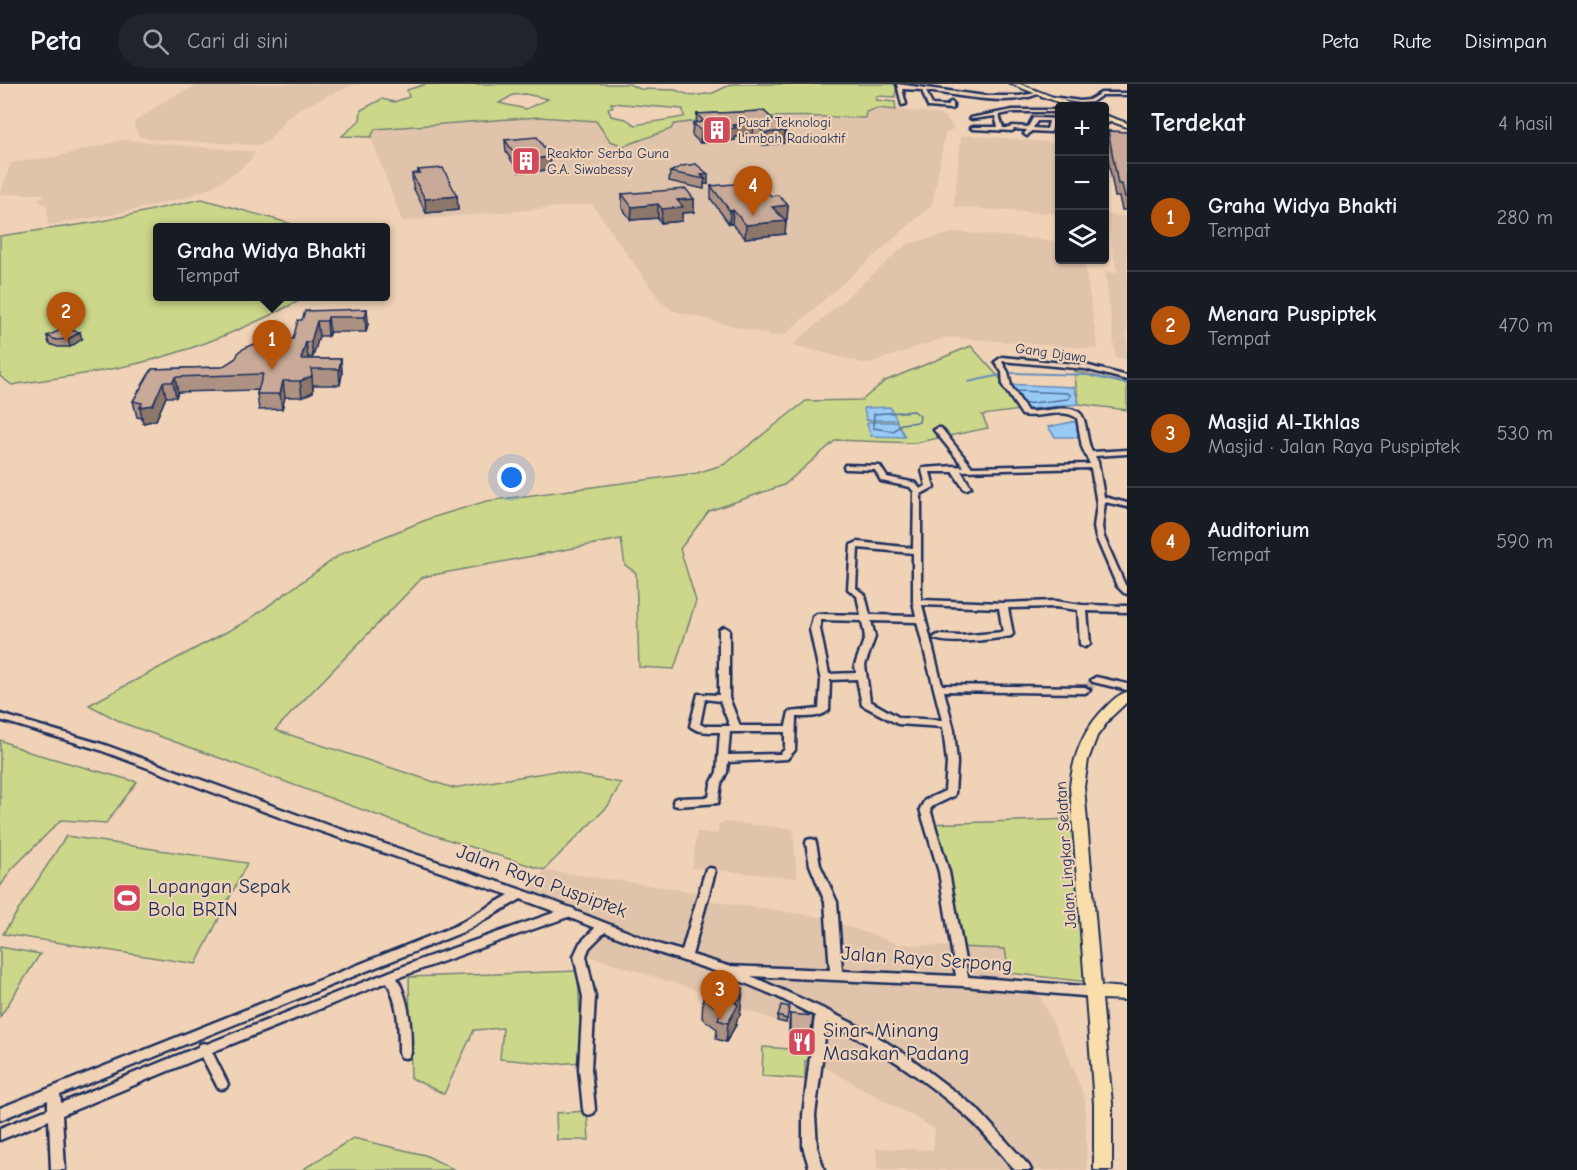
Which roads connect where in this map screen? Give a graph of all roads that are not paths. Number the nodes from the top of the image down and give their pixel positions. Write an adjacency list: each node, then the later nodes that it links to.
1 (945, 84): 6 (street)
2 (1014, 84): 7 (main road)
3 (900, 86): 5 (street); 13 (street)
4 (971, 87): 9 (street)
5 (923, 88): 6 (street); 12 (street)
6 (947, 91): 9 (street)
7 (1036, 94): 9 (street); 10 (main road)
8 (1127, 94): 10 (street)
9 (973, 95)
10 (1044, 97): 11 (main road)
11 (1060, 102)
12 (951, 103)
13 (904, 104)
14 (1055, 111): 15 (street)
15 (997, 115): 16 (street); 21 (street)
16 (972, 118)
17 (1052, 120): 22 (street); 22 (street)
18 (1109, 120): 19 (main road)
19 (1127, 125)
20 (973, 128): 21 (street)
21 (1001, 129): 22 (street)
22 (1028, 130): 23 (street)
23 (1045, 136)
24 (1127, 378): 27 (street, Gang Djawa)
25 (938, 430): 31 (street)
26 (1127, 452): 27 (street)
27 (1092, 454): 28 (street, Gang Djawa)
28 (1093, 466): 31 (street); 34 (street, Gang Djawa)
29 (848, 467): 33 (street)
30 (955, 468): 31 (street); 32 (street); 33 (street)
31 (969, 468)
32 (967, 487)
33 (918, 492): 36 (street)
34 (1100, 499): 35 (street); 37 (street, Gang Djawa)
35 (1127, 505)
36 (918, 551): 38 (street); 42 (street)
37 (1127, 591)
38 (917, 602): 39 (street); 43 (street)
39 (1003, 606): 40 (street); 45 (street)
40 (1082, 608): 41 (street); 46 (street)
41 (1127, 609)
42 (864, 617): 43 (street); 47 (street); 48 (street)
43 (919, 619): 51 (street)
44 (724, 630): 54 (street)
45 (938, 638)
46 (1085, 644)
47 (862, 676): 48 (street); 56 (street)
48 (825, 677): 58 (street)
49 (1096, 680): 50 (street)
50 (1127, 687)
51 (938, 688): 52 (street); 56 (street)
52 (1084, 690)
53 (1127, 696): 73 (main road, Jalan Lingkar Selatan)
54 (724, 698): 57 (street); 57 (street)
55 (0, 717): 63 (street, Jalan Raya Puspiptek)
56 (947, 724): 72 (street)
57 (730, 729): 58 (street); 59 (street)
58 (790, 729): 59 (street)
59 (723, 759): 60 (street)
60 (678, 802)
61 (811, 843): 70 (street)
62 (710, 872): 68 (street)
63 (521, 894): 64 (street, Jalan Raya Puspiptek); 66 (street)
64 (570, 912): 65 (street, Jalan Raya Puspiptek); 67 (street)
65 (604, 927): 68 (street, Jalan Raya Puspiptek); 81 (street)
66 (459, 929): 67 (street); 79 (street)
67 (467, 945): 71 (street)
68 (686, 957): 69 (street, Jalan Raya Puspiptek)
69 (725, 970): 70 (street, Jalan Raya Serpong); 75 (street, Jalan Raya Puspiptek)
70 (836, 974): 72 (street, Jalan Raya Serpong)
71 (390, 977): 76 (street); 77 (street)
72 (963, 981): 73 (street, Jalan Raya Serpong)
73 (1095, 992): 74 (main road, Jalan Raya Serpong); 89 (main road)
74 (1127, 994)
75 (822, 1013): 87 (street); 88 (street, Jalan Raya Puspiptek)
76 (204, 1048): 78 (street); 82 (street)
77 (405, 1053)
78 (222, 1084)
79 (54, 1094): 80 (street); 82 (street)
80 (37, 1101): 83 (street); 84 (street)
81 (589, 1109)
82 (55, 1112): 84 (street); 86 (street)
83 (0, 1114)
84 (39, 1118): 85 (street)
85 (0, 1134)
86 (58, 1170)
87 (817, 1170)
88 (1024, 1170)
89 (1103, 1170)

